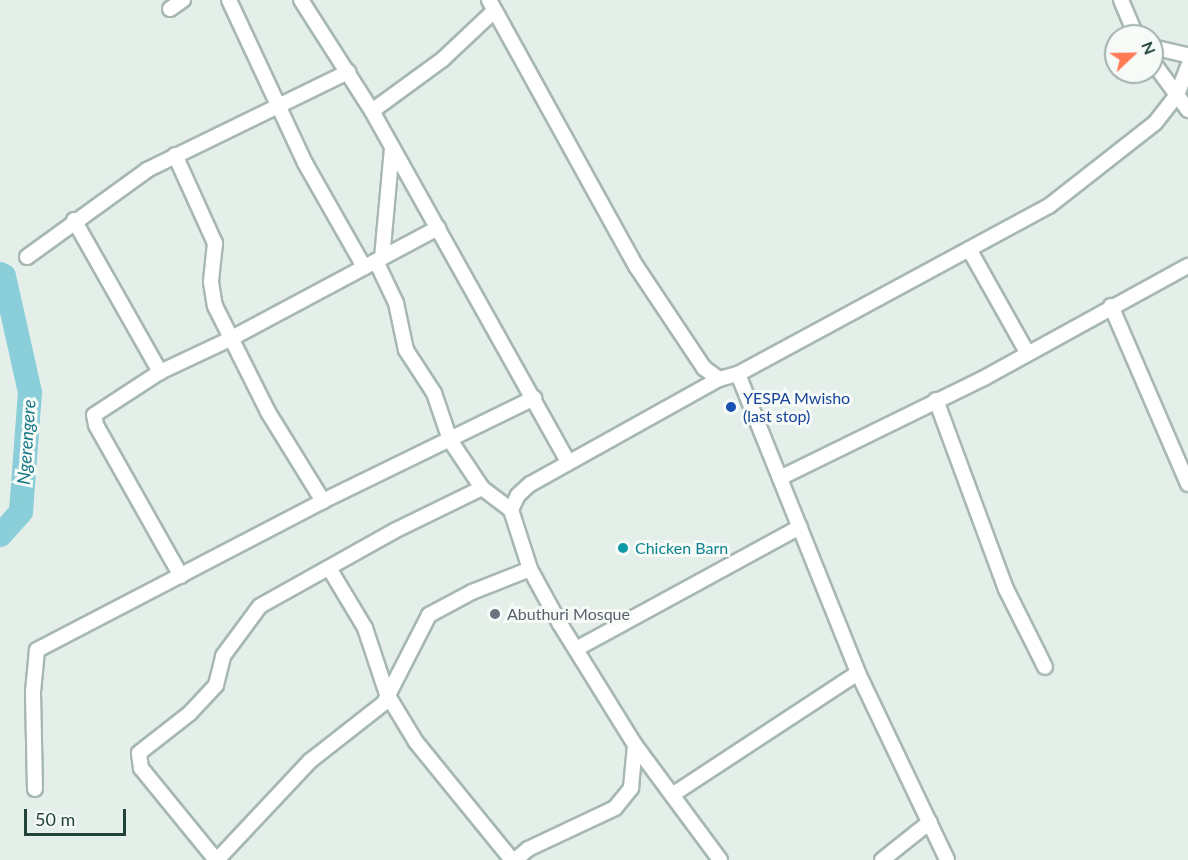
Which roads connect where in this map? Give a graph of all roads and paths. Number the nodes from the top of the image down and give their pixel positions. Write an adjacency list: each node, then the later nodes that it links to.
1 (183, 0): 6 (street)
2 (229, 0): 14 (street)
3 (301, 0): 11 (street)
4 (1121, 0): 7 (street)
5 (492, 5): 16 (street); 30 (street)
6 (170, 9)
7 (1131, 24)
8 (1164, 50): 9 (street)
9 (1188, 55)
10 (1188, 66): 13 (street)
11 (348, 72): 14 (street); 16 (street)
12 (1164, 77): 13 (street)
13 (1177, 94): 15 (street); 21 (street)
14 (278, 108): 18 (street); 23 (street)
15 (1188, 110)
16 (372, 111): 17 (street)
17 (393, 149): 20 (street); 23 (street)
18 (175, 155): 19 (street); 26 (street)
19 (74, 220): 22 (street); 28 (street)
20 (438, 228): 23 (street); 31 (street)
21 (969, 249): 27 (street); 29 (street)
22 (27, 257)
23 (374, 262): 26 (street); 33 (street)
24 (1188, 266): 25 (street)
25 (1111, 306): 27 (street); 36 (street)
26 (230, 339): 28 (street); 38 (street)
27 (1028, 354): 32 (street)
28 (160, 372): 43 (street)
29 (738, 374): 30 (street); 35 (street)
30 (719, 379): 34 (street)
31 (534, 398): 33 (street); 34 (street)
32 (936, 400): 35 (street); 45 (street)
33 (450, 440): 37 (street); 38 (street)
34 (568, 462): 39 (street)
35 (780, 478): 40 (street)
36 (1188, 484)
37 (482, 489): 39 (street); 41 (street)
38 (323, 501): 43 (street)
39 (511, 510): 42 (street)
40 (800, 527): 44 (street); 46 (street)
41 (329, 568): 47 (street); 52 (street)
42 (530, 569): 44 (street); 47 (street)
43 (181, 576): 49 (street)
44 (576, 650): 48 (street)
45 (1045, 667)
46 (858, 673): 50 (street); 51 (street)
47 (387, 694): 52 (street); 53 (street)
48 (635, 745): 50 (street); 53 (street)
49 (35, 789)
50 (672, 795): 54 (street)
51 (930, 822): 55 (street); 56 (street)
52 (216, 860)
53 (513, 860)
54 (720, 860)
55 (882, 860)
56 (946, 860)

